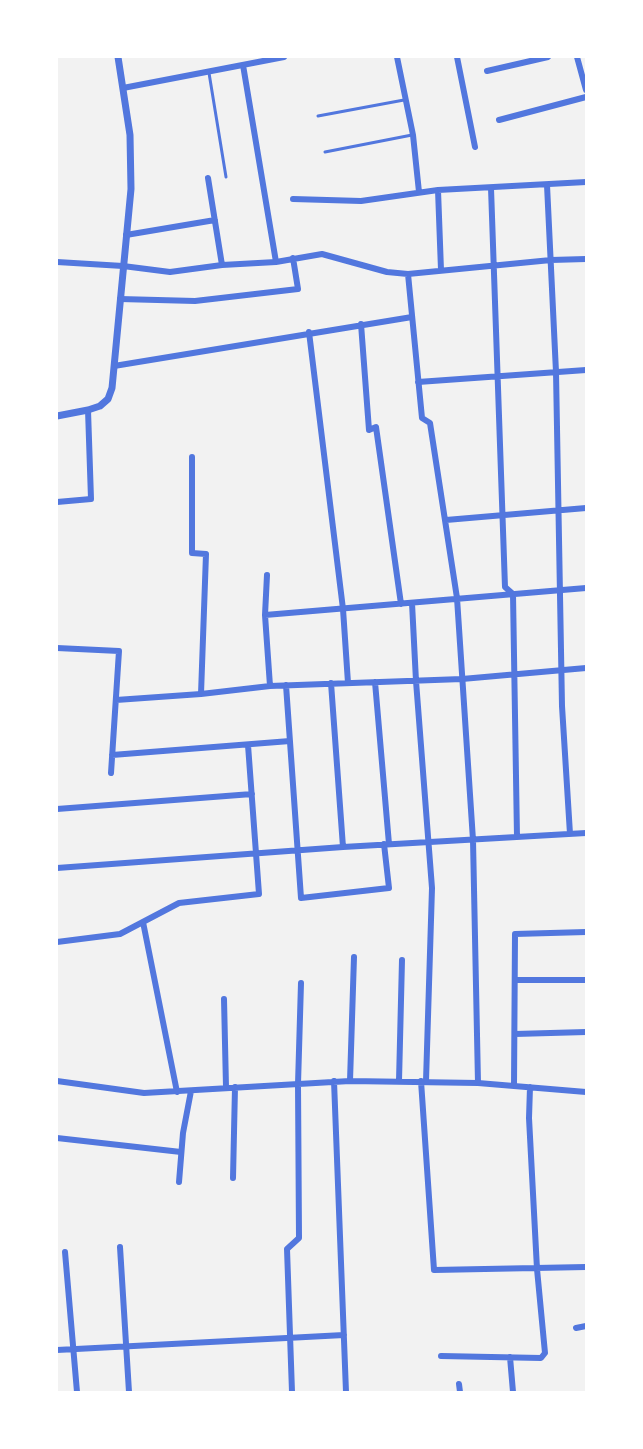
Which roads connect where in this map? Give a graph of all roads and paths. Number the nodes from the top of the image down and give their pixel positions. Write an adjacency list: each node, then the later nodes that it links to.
1 (118, 57): 10 (street)
2 (284, 57): 7 (street)
3 (398, 57): 13 (street)
4 (456, 57): 17 (street)
5 (548, 57): 8 (street)
6 (577, 57): 11 (street)
7 (243, 65): 9 (street); 33 (street)
8 (487, 70)
9 (209, 71): 10 (street); 19 (lane)
10 (123, 88): 28 (street)
11 (586, 90)
12 (586, 97): 15 (street)
13 (406, 99): 14 (lane); 16 (street)
14 (318, 116)
15 (499, 120)
16 (413, 135): 18 (lane); 25 (street)
17 (475, 147)
18 (325, 152)
19 (226, 177)
20 (208, 178): 27 (street)
21 (586, 182): 22 (street)
22 (547, 185): 23 (street); 31 (street)
23 (491, 188): 24 (street); 36 (street)
24 (438, 190): 25 (street); 37 (street)
25 (419, 192): 26 (street)
26 (293, 199)
27 (215, 220): 28 (street); 35 (street)
28 (126, 235): 34 (street)
29 (293, 258): 33 (street); 38 (street); 39 (street)
30 (586, 259): 31 (street)
31 (550, 260): 36 (street); 45 (street)
32 (57, 262): 34 (street)
33 (276, 262): 35 (street)
34 (123, 266): 35 (street); 39 (street)
35 (222, 266)
36 (493, 266): 37 (street); 46 (street)
37 (441, 270): 38 (street)
38 (408, 274): 40 (street)
39 (120, 299): 43 (street)
40 (412, 317): 41 (street); 47 (street)
41 (361, 324): 42 (street); 62 (street)
42 (309, 332): 43 (street); 63 (street)
43 (114, 366): 48 (street)
44 (586, 370): 45 (street)
45 (556, 372): 46 (street); 53 (street)
46 (498, 375): 47 (street); 54 (street)
47 (418, 382): 55 (street)
48 (88, 410): 49 (street); 51 (street)
49 (57, 416)
50 (192, 457): 76 (street)
51 (57, 502)
52 (586, 508): 53 (street)
53 (559, 510): 54 (street); 58 (street)
54 (501, 515): 55 (street); 59 (street)
55 (446, 520): 60 (street)
56 (267, 575): 64 (street)
57 (586, 588): 58 (street)
58 (561, 590): 59 (street); 67 (street)
59 (513, 594): 60 (street); 68 (street)
60 (457, 598): 61 (street); 69 (street)
61 (412, 603): 62 (street); 70 (street)
62 (401, 604): 63 (street)
63 (343, 609): 64 (street); 73 (street)
64 (265, 615): 75 (street)
65 (57, 648): 77 (street)
66 (586, 668): 67 (street)
67 (563, 671): 68 (street); 85 (street)
68 (515, 675): 69 (street); 86 (street)
69 (462, 679): 70 (street); 87 (street)
70 (416, 681): 71 (street); 88 (street)
71 (375, 682): 73 (street); 89 (street)
72 (331, 683): 73 (street); 74 (street); 90 (street)
73 (348, 683)
74 (286, 685): 75 (street); 78 (street)
75 (270, 686): 76 (street)
76 (201, 694): 77 (street)
77 (116, 700): 80 (street)
78 (290, 741): 79 (street); 91 (street)
79 (248, 745): 80 (street); 82 (street)
80 (112, 755): 81 (street)
81 (111, 773)
82 (252, 794): 83 (street); 92 (street)
83 (57, 809)
84 (586, 833): 85 (street)
85 (570, 834): 86 (street)
86 (517, 837): 87 (street)
87 (473, 840): 88 (street); 111 (street)
88 (429, 841): 89 (street); 108 (street)
89 (387, 844): 90 (street); 91 (street)
90 (343, 847): 91 (street)
91 (299, 850): 92 (street)
92 (256, 853): 93 (street); 94 (street)
93 (57, 868)
94 (143, 922): 96 (street); 117 (street)
95 (586, 932): 99 (street)
96 (57, 942)
97 (354, 957): 106 (street)
98 (402, 960): 107 (street)
99 (515, 980): 100 (street); 104 (street)
100 (586, 980)
101 (301, 983): 110 (street)
102 (224, 999): 113 (street)
103 (586, 1032): 104 (street)
104 (514, 1034): 112 (street)
105 (57, 1081): 117 (street)
106 (350, 1081): 107 (street); 109 (street)
107 (399, 1081): 108 (street)
108 (424, 1081): 111 (street); 126 (street)
109 (334, 1082): 110 (street); 129 (street)
110 (298, 1083): 114 (street); 130 (street)
111 (478, 1083): 112 (street)
112 (514, 1086): 115 (street)
113 (226, 1087): 114 (street); 116 (street)
114 (235, 1087): 121 (street)
115 (530, 1087): 118 (street); 126 (street)
116 (191, 1091): 117 (street); 120 (street)
117 (177, 1092)
118 (586, 1092)
119 (57, 1138): 120 (street)
120 (181, 1152): 122 (street)
121 (233, 1178)
122 (179, 1182)
123 (120, 1247): 131 (street)
124 (64, 1252): 132 (street)
125 (586, 1267): 126 (street)
126 (537, 1269): 135 (street)
127 (586, 1326): 128 (street)
128 (576, 1328)
129 (344, 1335): 130 (street); 140 (street)
130 (290, 1336): 131 (street); 139 (street)
131 (126, 1346): 132 (street); 138 (street)
132 (73, 1349): 133 (street); 137 (street)
133 (57, 1350)
134 (441, 1356): 135 (street)
135 (510, 1357): 142 (street)
136 (459, 1384): 141 (street)
137 (77, 1392)
138 (129, 1392)
139 (292, 1392)
140 (346, 1392)
141 (460, 1392)
142 (513, 1392)

